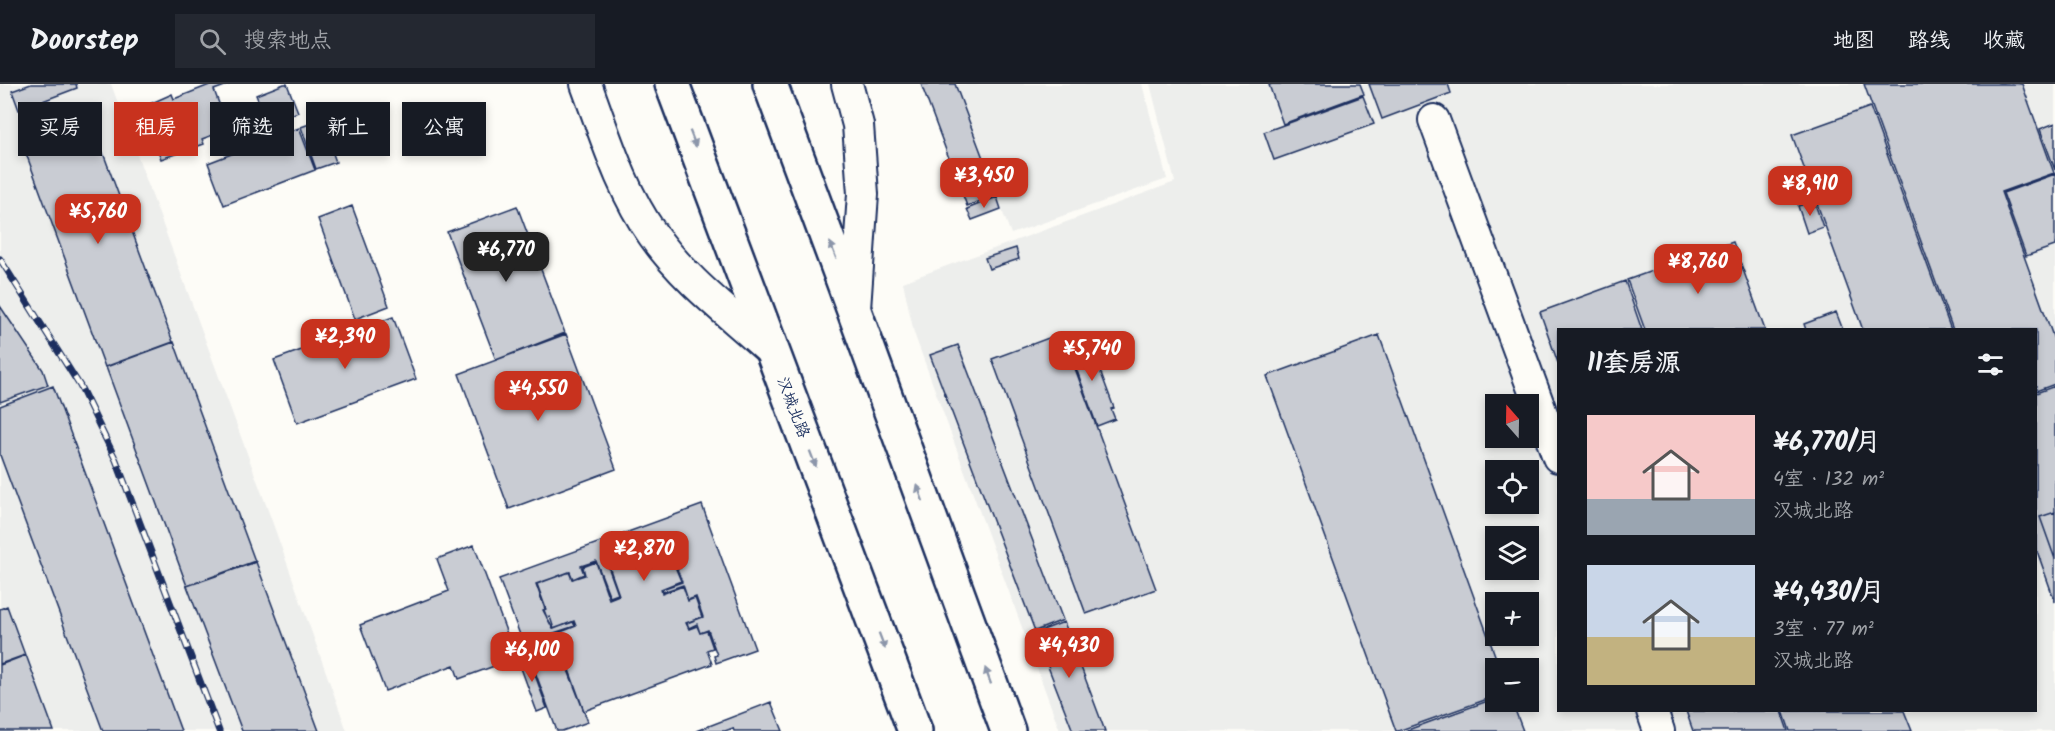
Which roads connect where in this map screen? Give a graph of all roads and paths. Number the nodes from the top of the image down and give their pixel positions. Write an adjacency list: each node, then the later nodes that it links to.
1 (586, 84): 7 (street)
2 (672, 84): 7 (main road, 汉城北路, one-way to 7)
3 (770, 84): 6 (main road, one-way to 3)
4 (847, 84): 6 (street)
5 (1434, 120): 8 (street)
6 (855, 309): 11 (main road, one-way to 6)
7 (774, 354): 10 (main road, 汉城北路, one-way to 10)
8 (1557, 454)
9 (1652, 712): 12 (street)
10 (915, 731)
11 (1008, 731)
12 (1659, 731)

